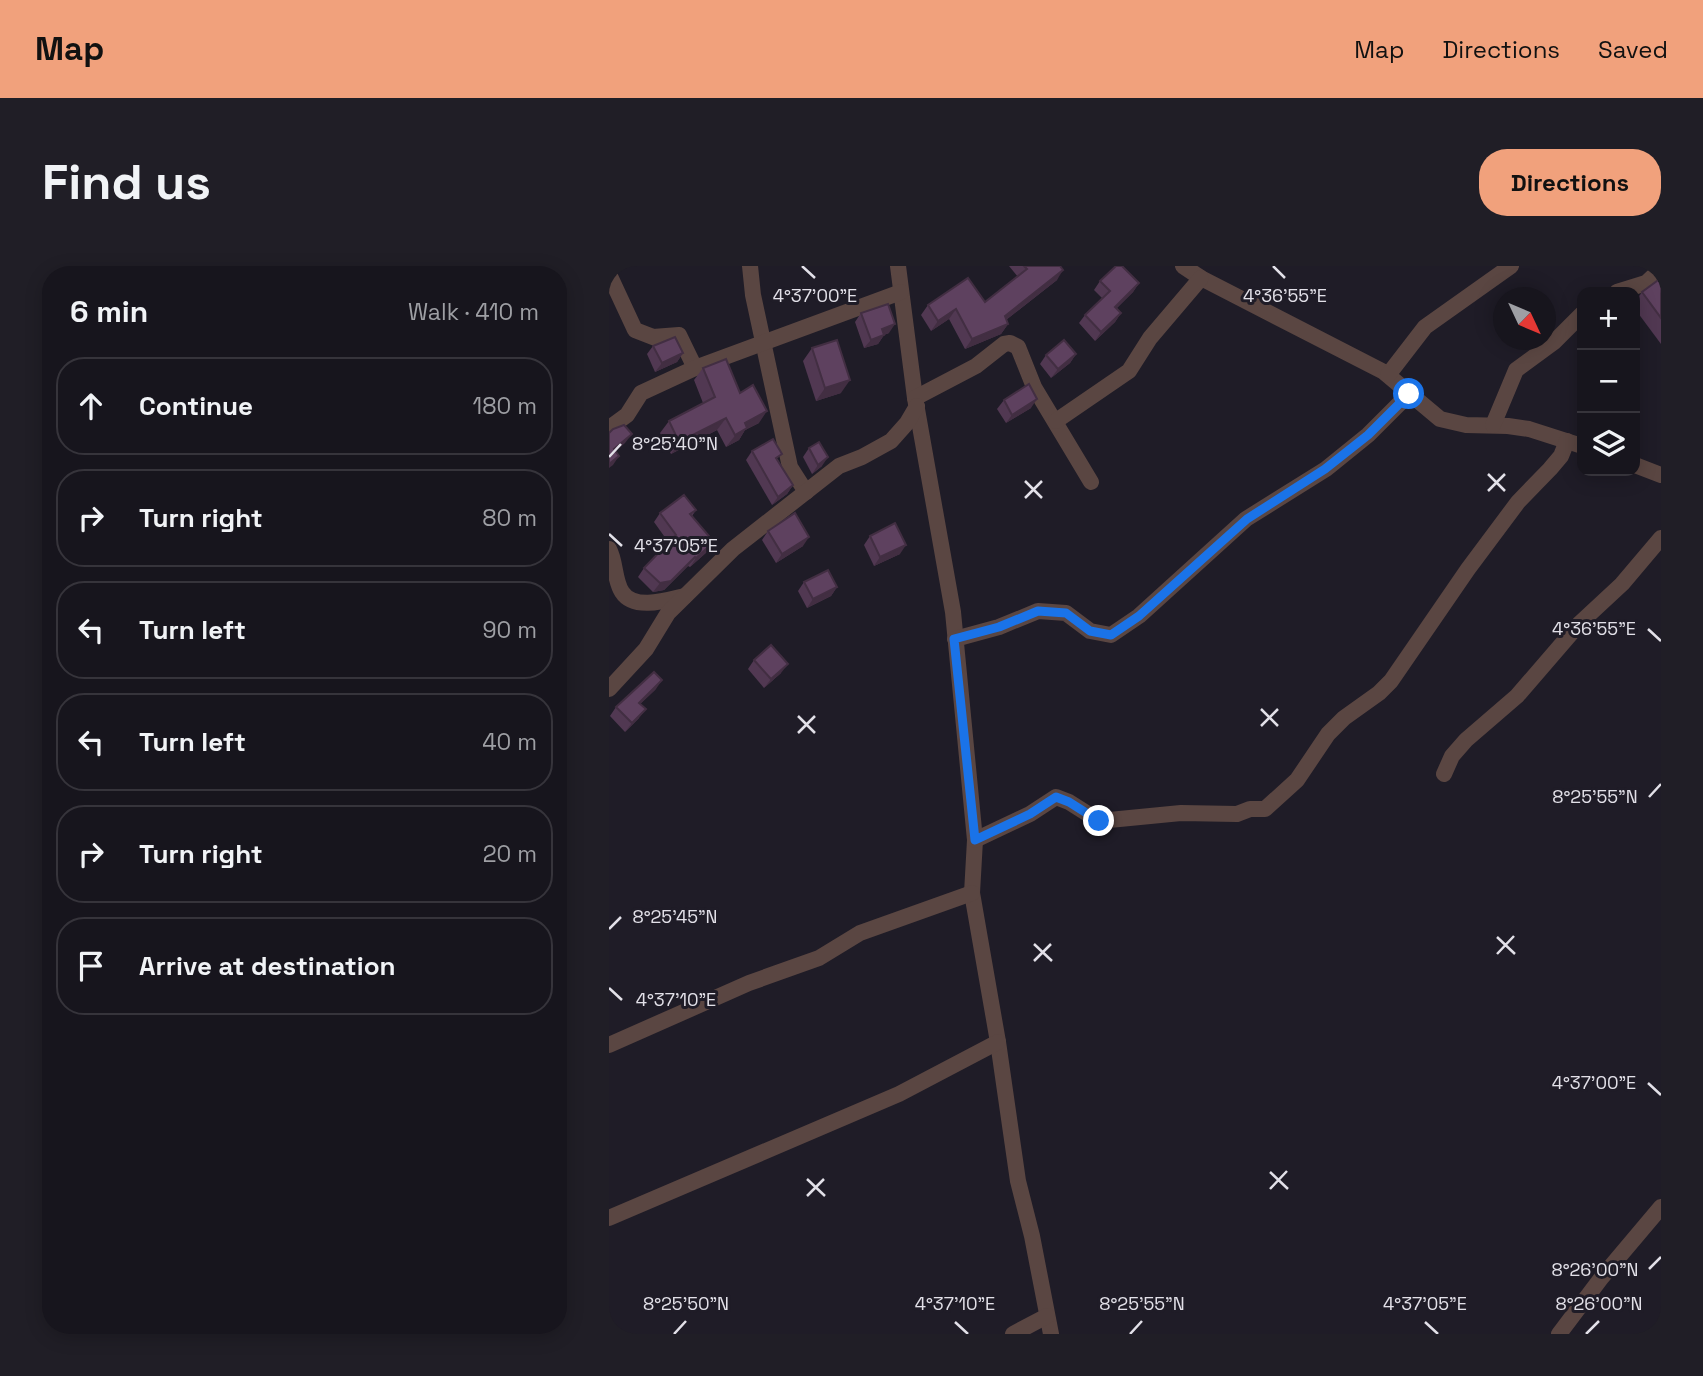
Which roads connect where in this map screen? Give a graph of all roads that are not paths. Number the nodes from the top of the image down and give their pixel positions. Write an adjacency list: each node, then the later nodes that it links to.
1 (750, 266): 11 (street)
2 (898, 266): 9 (street)
3 (1183, 266): 7 (street)
4 (1511, 266): 13 (street)
5 (1661, 270): 8 (street)
6 (609, 274): 12 (street)
7 (1201, 278): 13 (street); 16 (street)
8 (1633, 287)
9 (901, 292): 11 (street); 15 (street)
10 (1577, 319): 17 (street)
11 (763, 344): 12 (street); 23 (street)
12 (695, 368): 18 (street)
13 (1388, 375): 14 (street)
14 (1409, 394): 17 (street); 29 (street)
15 (916, 402): 16 (street); 23 (street); 29 (street)
16 (1056, 421): 22 (street)
17 (1493, 425): 19 (street)
18 (609, 428)
19 (1574, 444): 32 (street)
20 (1640, 467): 21 (street)
21 (1661, 475)
22 (1091, 482)
23 (806, 492): 26 (street)
24 (1661, 538): 31 (street)
25 (609, 549): 27 (street)
26 (685, 596): 27 (street); 28 (street)
27 (643, 602): 28 (street)
28 (657, 631): 30 (street)
29 (954, 639): 32 (street)
30 (609, 689)
31 (1444, 775)
32 (975, 840): 33 (street)
33 (972, 893): 34 (street); 35 (street)
34 (998, 1042): 37 (street); 38 (street)
35 (609, 1045)
36 (1661, 1207): 39 (street)
37 (609, 1218)
38 (1047, 1316): 40 (street); 41 (street)
39 (1561, 1333)
40 (1013, 1334)
41 (1051, 1334)

